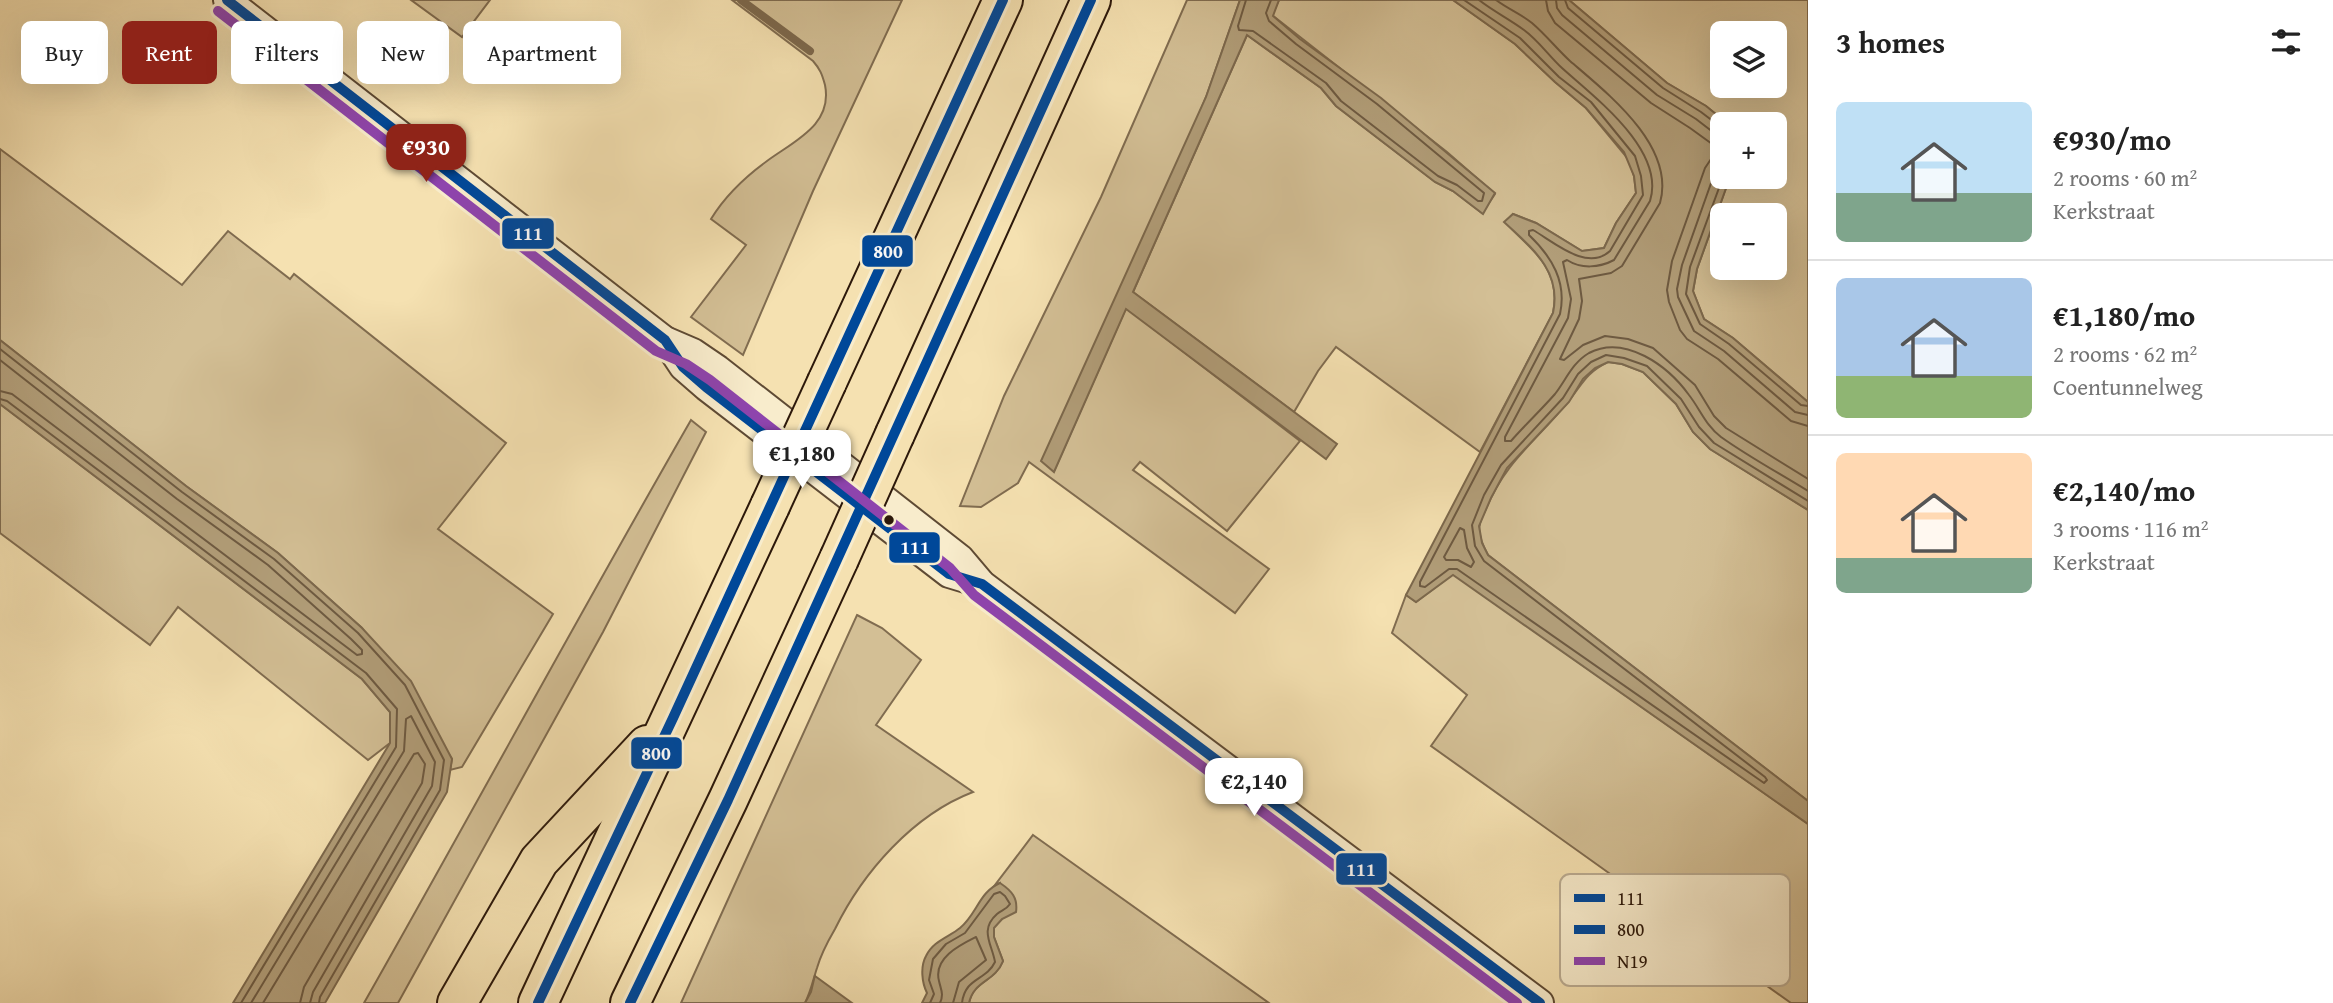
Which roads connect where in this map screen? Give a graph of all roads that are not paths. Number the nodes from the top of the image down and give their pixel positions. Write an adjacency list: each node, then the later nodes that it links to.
1 (226, 0): 10 (street)
2 (1003, 0): 4 (highway, bridge)
3 (1091, 0): 5 (highway, bridge)
4 (673, 718): 6 (highway); 7 (highway)
5 (728, 800): 8 (highway); 9 (highway)
6 (457, 1003)
7 (538, 1003)
8 (630, 1003)
9 (657, 1003)
10 (1540, 1003)

